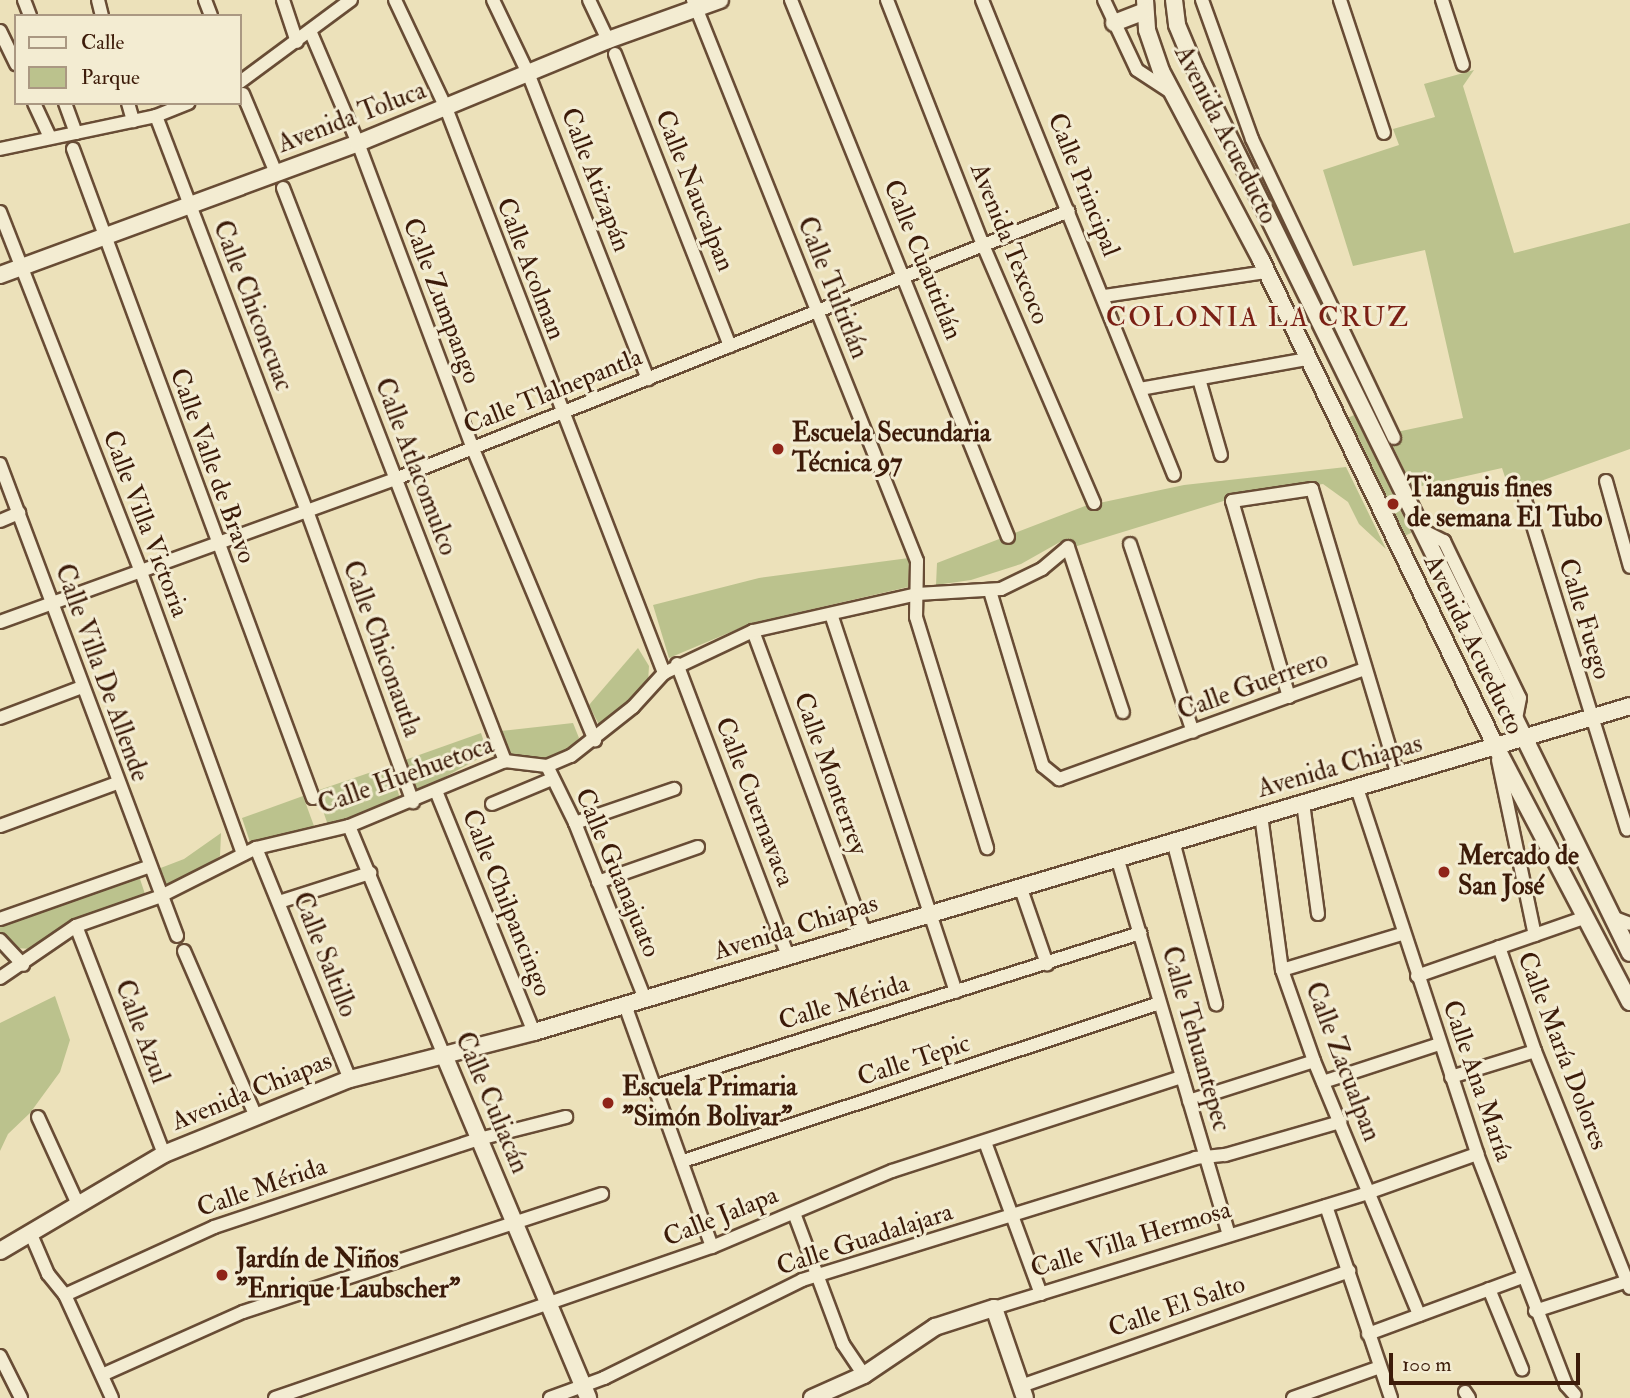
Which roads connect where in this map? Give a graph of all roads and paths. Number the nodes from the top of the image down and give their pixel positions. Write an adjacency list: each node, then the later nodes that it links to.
1 (283, 0): 20 (street)
2 (351, 0): 19 (street)
3 (395, 0): 32 (street, Calle Acolman)
4 (493, 0): 24 (street, Calle Atizapán)
5 (589, 0): 21 (street, Calle Naucalpan)
6 (720, 0): 15 (street, Avenida Toluca)
7 (791, 0): 50 (street, Calle Cuautitlán)
8 (887, 0): 46 (street, Avenida Texcoco)
9 (982, 0): 43 (street, Calle Principal)
10 (1104, 0): 17 (street)
11 (1174, 0): 92 (street, Avenida Acueducto)
12 (1202, 0): 59 (street, Avenida Acueducto)
13 (1340, 0): 36 (street)
14 (1442, 0): 23 (street)
15 (695, 4): 21 (street, Avenida Toluca); 52 (street, Calle Tultitlán)
16 (1145, 5): 17 (street); 27 (street, Avenida Acueducto)
17 (1114, 23): 27 (street)
18 (0, 31): 22 (street)
19 (310, 33): 20 (street); 38 (street, Calle Zumpango)
20 (297, 42): 25 (street)
21 (612, 47): 24 (street, Avenida Toluca); 53 (street, Calle Naucalpan)
22 (14, 60)
23 (1463, 65)
24 (528, 73): 32 (street, Avenida Toluca); 55 (street, Calle Atizapán)
25 (242, 87)
26 (242, 90): 41 (street, Calle Atlacomulco)
27 (1172, 93): 48 (street, Avenida Acueducto)
28 (35, 105): 37 (street)
29 (66, 105): 35 (street)
30 (129, 105): 34 (street)
31 (184, 105): 33 (street)
32 (446, 108): 38 (street, Avenida Toluca); 58 (street, Calle Acolman)
33 (156, 116): 34 (street); 42 (street, Calle Chiconcuac)
34 (133, 121): 35 (street)
35 (76, 133): 37 (street)
36 (1384, 134)
37 (50, 138): 39 (street)
38 (358, 143): 41 (street, Avenida Toluca); 60 (street, Calle Zumpango)
39 (0, 149)
40 (73, 149): 45 (street, Calle Valle de Bravo)
41 (280, 181): 42 (street, Avenida Toluca); 64 (street, Calle Atlacomulco)
42 (188, 206): 45 (street, Avenida Toluca); 68 (street, Calle Chiconcuac)
43 (1069, 211): 46 (street, Calle Tlalnepantla); 51 (street, Calle Principal)
44 (0, 212): 47 (street, Calle Villa Victoria)
45 (104, 237): 47 (street, Avenida Toluca); 72 (street, Calle Valle de Bravo)
46 (984, 245): 50 (street, Calle Tlalnepantla); 67 (street, Avenida Texcoco)
47 (19, 268): 49 (street, Avenida Toluca); 75 (street, Calle Villa Victoria)
48 (1266, 272): 51 (street); 54 (street, Avenida Acueducto)
49 (0, 275)
50 (905, 277): 52 (street, Calle Tlalnepantla); 71 (street, Calle Cuautitlán)
51 (1104, 296): 57 (street, Calle Principal)
52 (816, 312): 53 (street, Calle Tlalnepantla); 77 (street, Calle Tultitlán)
53 (730, 346): 55 (street, Calle Tlalnepantla)
54 (1306, 359): 56 (street); 94 (street, Avenida Acueducto)
55 (648, 379): 58 (street, Calle Tlalnepantla)
56 (1199, 379): 57 (street); 61 (street)
57 (1140, 389): 63 (street, Calle Principal)
58 (561, 414): 60 (street, Calle Tlalnepantla); 84 (street, Calle Acolman)
59 (1394, 438)
60 (473, 449): 64 (street, Calle Tlalnepantla); 93 (street, Calle Zumpango)
61 (1222, 455)
62 (0, 464): 69 (street, Calle Villa De Allende)
63 (1174, 475)
64 (395, 479): 68 (street, Calle Tlalnepantla); 95 (street, Calle Atlacomulco)
65 (1606, 481): 74 (street)
66 (1525, 500): 89 (street, Calle Fuego)
67 (1094, 503)
68 (307, 511): 72 (street, Calle Tlalnepantla); 103 (street, Calle Chiconautla)
69 (19, 513): 70 (street); 78 (street, Calle Villa De Allende)
70 (0, 521)
71 (1008, 537)
72 (216, 544): 75 (street, Calle Tlalnepantla); 102 (street, Calle Valle de Bravo)
73 (1129, 544): 91 (street)
74 (1630, 567)
75 (141, 572): 78 (street, Calle Tlalnepantla); 115 (street, Calle Villa Victoria)
76 (990, 591): 77 (street); 88 (street); 91 (street, Calle Guerrero)
77 (917, 594): 79 (street); 114 (street, Calle Tultitlán)
78 (50, 604): 80 (street, Calle Tlalnepantla); 85 (street, Calle Villa De Allende)
79 (831, 614): 81 (street); 123 (street)
80 (0, 622)
81 (752, 631): 82 (street); 130 (street, Calle Monterrey)
82 (677, 664): 84 (street); 139 (street, Calle Cuernavaca)
83 (1364, 669): 86 (street, Calle Guerrero); 86 (street); 97 (street, Calle Guerrero)
84 (664, 673): 93 (street)
85 (82, 687): 90 (street); 98 (street, Calle Villa De Allende)
86 (1289, 697): 91 (street, Calle Guerrero)
87 (1630, 706): 89 (street, Avenida Chiapas)
88 (1123, 712)
89 (1590, 717): 92 (street, Avenida Chiapas); 110 (street, Calle Fuego)
90 (0, 718)
91 (1193, 732)
92 (1523, 738): 94 (street, Avenida Chiapas); 125 (street, Avenida Acueducto)
93 (595, 740): 96 (street)
94 (1496, 747): 97 (street, Avenida Chiapas); 126 (street, Avenida Acueducto); 133 (street)
95 (505, 761): 96 (street, Calle Huehuetoca); 101 (street, Calle Huehuetoca)
96 (549, 773): 105 (street); 107 (street, Calle Guanajuato)
97 (1398, 775): 99 (street, Avenida Chiapas)
98 (117, 783): 108 (street); 117 (street, Calle Villa De Allende)
99 (1357, 788): 104 (street, Avenida Chiapas); 132 (street, Calle Ana María)
100 (674, 789): 107 (street)
101 (436, 791): 103 (street, Calle Huehuetoca); 151 (street, Calle Chilpancingo)
102 (313, 798)
103 (413, 802): 109 (street, Calle Huehuetoca)
104 (1303, 803): 106 (street, Avenida Chiapas); 124 (street)
105 (492, 804)
106 (1261, 815): 111 (street, Avenida Chiapas); 142 (street, Calle Zacualpan)
107 (575, 823): 119 (street, Calle Guanajuato)
108 (0, 826)
109 (349, 826): 113 (street, Calle Huehuetoca); 118 (street, Calle Culiacán)
110 (1627, 830)
111 (1173, 841): 116 (street, Avenida Chiapas); 149 (street)
112 (698, 847): 119 (street)
113 (256, 848): 115 (street, Calle Huehuetoca); 122 (street, Calle Saltillo)
114 (987, 848)
115 (243, 854): 121 (street, Calle Huehuetoca)
116 (1117, 857): 120 (street, Avenida Chiapas); 131 (street, Calle Tehuantepec)
117 (148, 867): 121 (street, Calle Villa De Allende); 127 (street)
118 (370, 873): 122 (street); 154 (street, Calle Culiacán)
119 (598, 882): 146 (street, Calle Guanajuato)
120 (1020, 886): 123 (street, Avenida Chiapas); 140 (street)
121 (159, 897): 129 (street, Calle Huehuetoca); 134 (street, Calle Villa De Allende)
122 (279, 902): 158 (street, Calle Saltillo)
123 (931, 913): 130 (street, Avenida Chiapas); 145 (street)
124 (1318, 914)
125 (1612, 916): 128 (street); 138 (street, Avenida Acueducto)
126 (1584, 918): 133 (street); 147 (street, Avenida Acueducto)
127 (0, 919)
128 (1630, 924)
129 (76, 926): 141 (street, Calle Huehuetoca); 168 (street, Calle Azul)
130 (865, 933): 139 (street, Avenida Chiapas)
131 (1140, 933): 140 (street, Calle Mérida); 148 (street, Calle Tehuantepec)
132 (1402, 934): 142 (street); 143 (street, Calle Ana María)
133 (1535, 935): 136 (street)
134 (177, 936)
135 (0, 940): 141 (street)
136 (1499, 947): 143 (street); 153 (street, Calle María Dolores)
137 (184, 951): 162 (street)
138 (1630, 954)
139 (788, 956): 146 (street, Avenida Chiapas)
140 (1047, 964): 145 (street, Calle Mérida)
141 (23, 965): 144 (street, Calle Huehuetoca)
142 (1282, 970): 155 (street, Calle Zacualpan)
143 (1417, 976): 152 (street, Calle Ana María)
144 (0, 978)
145 (956, 992): 160 (street, Calle Mérida)
146 (645, 999): 150 (street, Avenida Chiapas)
147 (1630, 1002)
148 (1160, 1003): 156 (street, Calle Tehuantepec); 171 (street, Calle Tepic)
149 (1216, 1004)
150 (625, 1005): 151 (street, Avenida Chiapas); 160 (street)
151 (534, 1032): 154 (street, Avenida Chiapas)
152 (1439, 1044): 157 (street, Calle Ana María); 159 (street)
153 (1535, 1051): 157 (street); 186 (street, Calle María Dolores)
154 (444, 1055): 158 (street, Avenida Chiapas); 166 (street, Calle Culiacán)
155 (1314, 1061): 159 (street, Calle Zacualpan); 161 (street)
156 (1182, 1077): 161 (street, Calle Tehuantepec); 167 (street, Calle Jalapa)
157 (1451, 1077): 169 (street, Calle Ana María)
158 (350, 1079): 162 (street, Avenida Chiapas)
159 (1323, 1082): 165 (street, Calle Zacualpan)
160 (656, 1086): 171 (street)
161 (1189, 1101): 170 (street, Calle Tehuantepec)
162 (255, 1114): 168 (street, Avenida Chiapas)
163 (566, 1116): 166 (street, Calle Mérida)
164 (38, 1117): 174 (street)
165 (1340, 1122): 170 (street, Calle Guadalajara); 172 (street, Calle Zacualpan)
166 (480, 1139): 178 (street, Calle Culiacán); 189 (street, Calle Mérida)
167 (985, 1142): 176 (street, Calle Jalapa); 177 (street)
168 (164, 1154): 174 (street, Avenida Chiapas)
169 (1478, 1154): 172 (street, Calle Villa Hermosa); 185 (street, Calle Ana María)
170 (1206, 1157): 177 (street, Calle Guadalajara); 180 (street, Calle Tehuantepec)
171 (682, 1161): 181 (street)
172 (1370, 1192): 175 (street, Calle Villa Hermosa); 193 (street, Calle Zacualpan)
173 (602, 1195): 178 (street)
174 (77, 1202): 179 (street, Avenida Chiapas)
175 (1326, 1206): 180 (street, Calle Villa Hermosa); 183 (street)
176 (794, 1213): 181 (street, Calle Jalapa); 184 (street)
177 (1010, 1216): 184 (street, Calle Guadalajara); 188 (street)
178 (513, 1221): 190 (street, Calle Culiacán); 198 (street)
179 (30, 1232): 182 (street, Avenida Chiapas); 189 (street)
180 (1229, 1235): 188 (street, Calle Villa Hermosa)
181 (712, 1247): 190 (street, Calle Jalapa)
182 (0, 1251)
183 (1349, 1271): 194 (street); 201 (street, Calle El Salto)
184 (818, 1275): 199 (street); 200 (street, Calle Guadalajara)
185 (1522, 1277): 187 (street); 192 (street, Calle Ana María)
186 (1629, 1284): 192 (street)
187 (1489, 1289): 193 (street); 197 (street)
188 (1041, 1294): 191 (street, Calle Villa Hermosa)
189 (65, 1295): 198 (street)
190 (549, 1304): 200 (street, Calle Culiacán); 205 (street, Calle Jalapa)
191 (994, 1308): 199 (street, Calle Villa Hermosa); 201 (street)
192 (1535, 1311): 202 (street, Calle Ana María)
193 (1419, 1315): 194 (street)
194 (1368, 1334): 196 (street)
195 (0, 1356): 203 (street)
196 (1380, 1367): 208 (street); 209 (street)
197 (1522, 1368)
198 (102, 1375): 204 (street)
199 (864, 1375): 207 (street, Calle Villa Hermosa)
200 (586, 1392): 206 (street, Calle Guadalajara)
201 (1023, 1392)
202 (1575, 1395)
203 (20, 1398)
204 (112, 1398)
205 (275, 1398)
206 (551, 1398)
207 (812, 1398)
208 (1293, 1398)
209 (1391, 1398)

